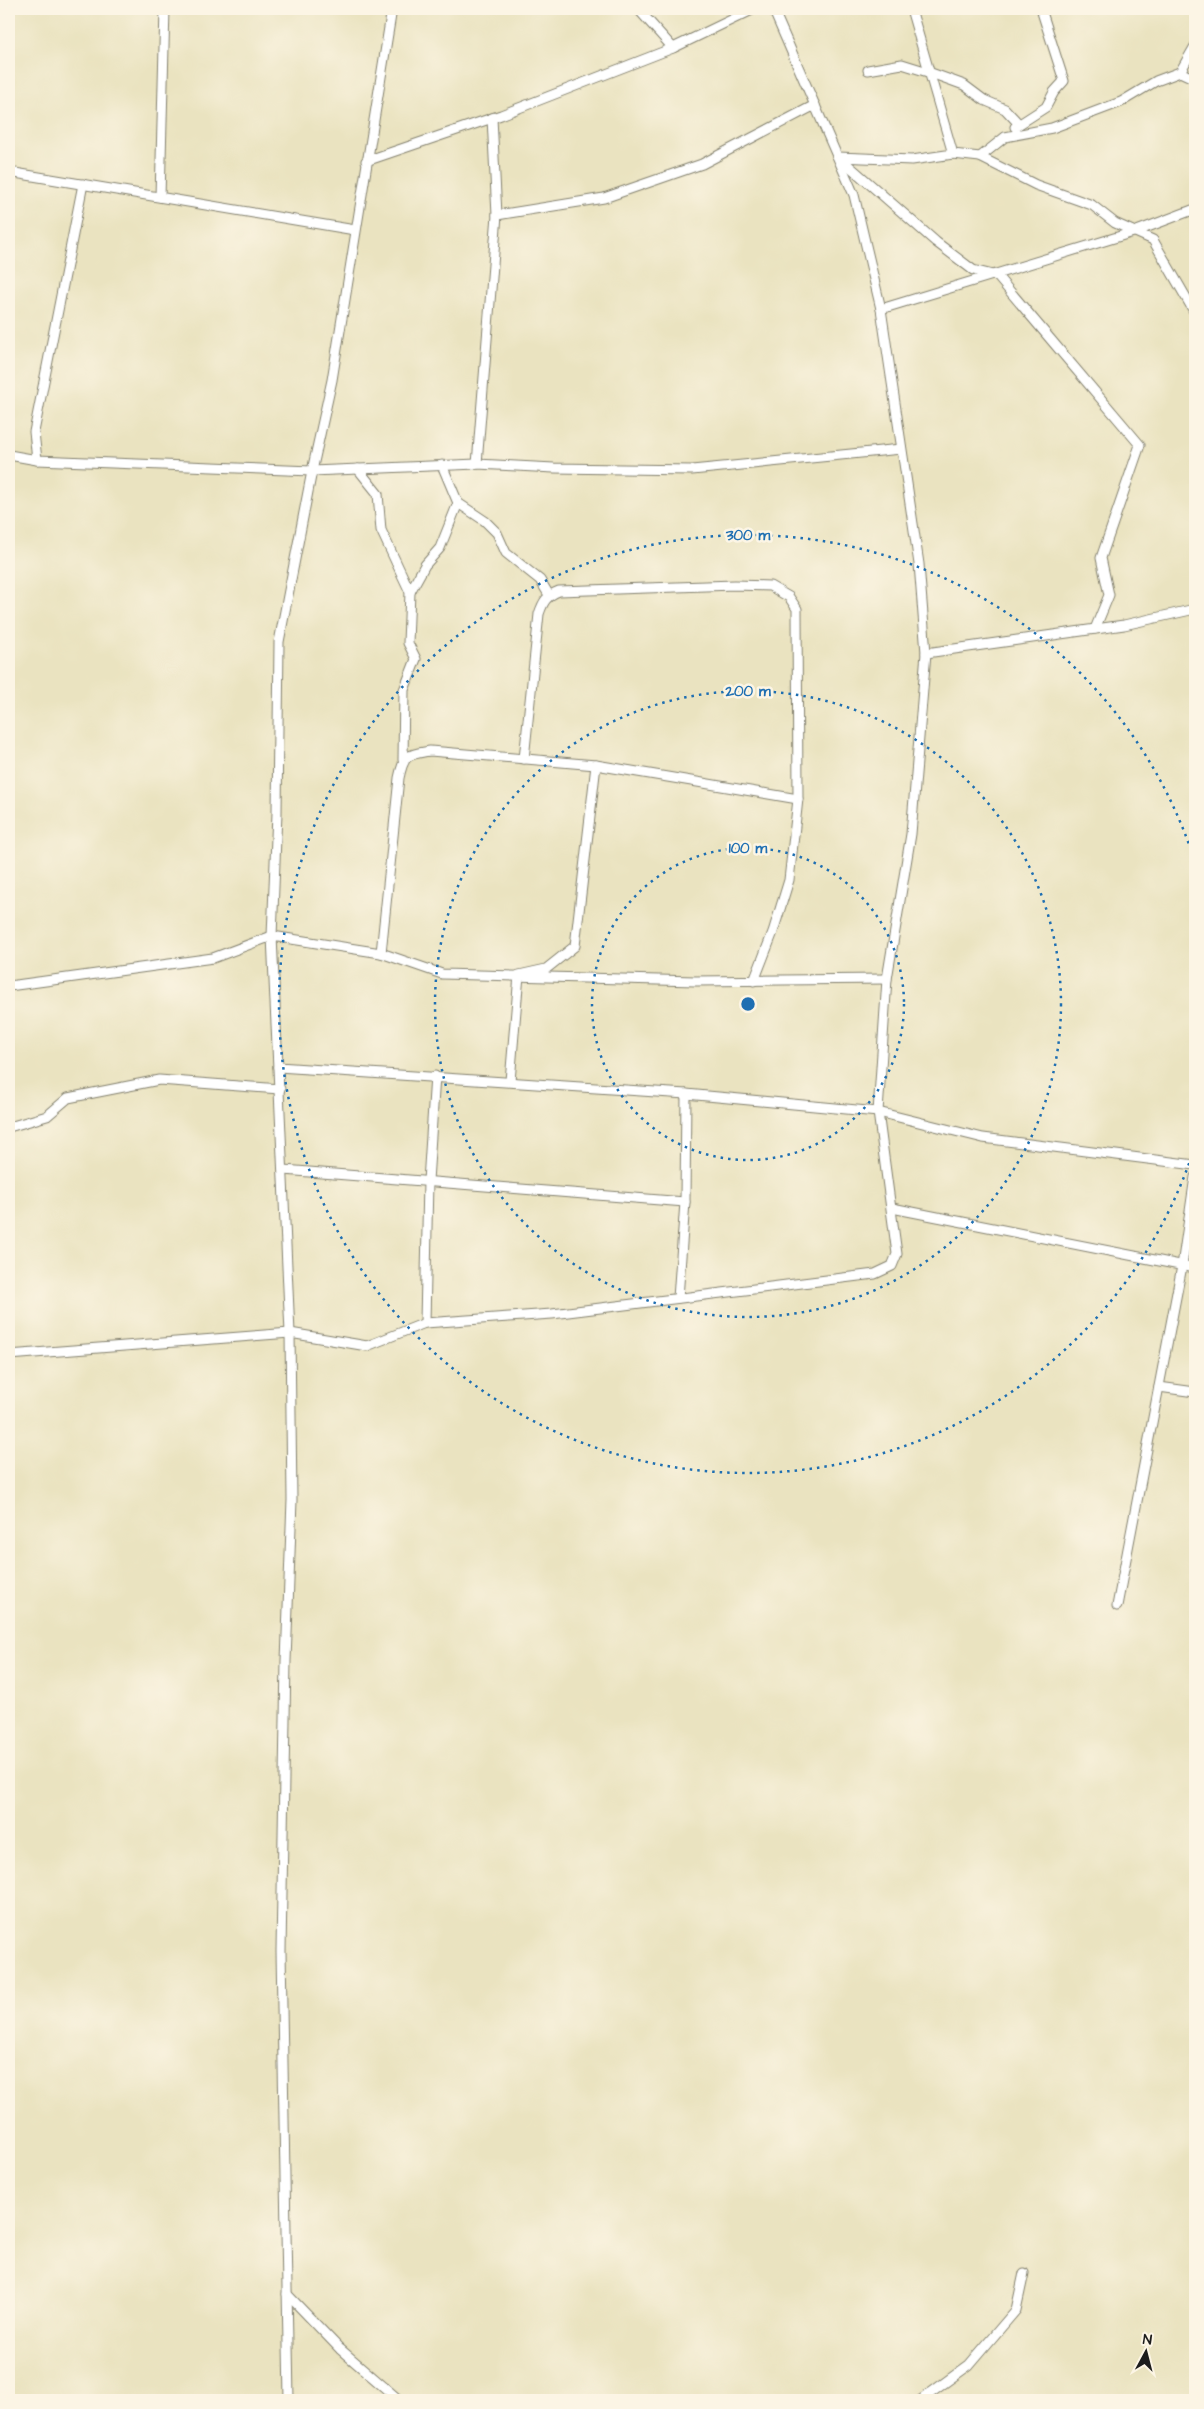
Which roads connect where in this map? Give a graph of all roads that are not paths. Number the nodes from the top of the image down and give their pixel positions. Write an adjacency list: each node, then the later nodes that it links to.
1 (165, 9): 24 (street)
2 (392, 9): 21 (street)
3 (638, 9): 9 (street)
4 (754, 9): 9 (street)
5 (773, 9): 14 (street)
6 (911, 9): 12 (street)
7 (1042, 9): 16 (street)
8 (1195, 46): 11 (street)
9 (672, 48): 15 (street)
10 (868, 70): 12 (street)
11 (1180, 72): 13 (street); 17 (street)
12 (931, 73): 16 (street); 18 (street)
13 (1195, 79)
14 (815, 105): 19 (street); 26 (street)
15 (492, 118): 21 (street); 26 (street)
16 (1019, 124): 17 (street)
17 (1005, 137): 20 (street)
18 (953, 154): 19 (street); 20 (street)
19 (838, 156): 29 (street); 30 (street)
20 (980, 158): 28 (street)
21 (366, 161): 27 (street)
22 (9, 172): 23 (street)
23 (83, 184): 24 (street); 34 (street)
24 (160, 197): 27 (street)
25 (1195, 209): 28 (street)
26 (497, 215): 35 (street)
27 (356, 230): 38 (street)
28 (1137, 231): 29 (street); 31 (street)
29 (997, 276): 30 (street); 43 (street)
30 (880, 309): 32 (street)
31 (1195, 314)
32 (901, 449): 35 (street); 44 (street)
33 (9, 455): 34 (street)
34 (37, 460): 38 (street)
35 (477, 464): 36 (street)
36 (442, 466): 37 (street); 39 (street)
37 (358, 469): 38 (street); 40 (street)
38 (312, 471): 49 (street)
39 (458, 503): 40 (street); 41 (street)
40 (410, 592): 46 (street)
41 (549, 595): 45 (street); 48 (street)
42 (1195, 608): 43 (street)
43 (1095, 629): 44 (street)
44 (926, 653): 52 (street)
45 (524, 759): 46 (street); 47 (street)
46 (403, 760): 50 (street)
47 (596, 765): 48 (street); 51 (street)
48 (798, 799): 53 (street)
49 (272, 936): 50 (street); 54 (street); 55 (street)
50 (381, 953): 51 (street)
51 (519, 975): 53 (street); 57 (street)
52 (887, 979): 53 (street); 60 (street)
53 (754, 981)
54 (9, 986)
55 (278, 1067): 56 (street); 58 (street)
56 (435, 1076): 57 (street); 65 (street)
57 (510, 1081): 59 (street)
58 (280, 1090): 61 (street); 63 (street)
59 (686, 1094): 60 (street); 66 (street)
60 (878, 1112): 62 (street); 67 (street)
61 (9, 1127)
62 (1195, 1165)
63 (284, 1170): 65 (street); 72 (street)
64 (1195, 1177): 68 (street)
65 (428, 1181): 66 (street); 71 (street)
66 (684, 1202): 70 (street)
67 (892, 1208): 68 (street); 70 (street)
68 (1182, 1266): 69 (street); 74 (street)
69 (1195, 1268)
70 (678, 1298): 71 (street)
71 (425, 1324): 72 (street)
72 (290, 1333): 73 (street); 78 (street)
73 (9, 1355)
74 (1159, 1387): 75 (street); 76 (street)
75 (1195, 1392)
76 (1117, 1606)
77 (1024, 2273): 81 (street)
78 (287, 2294): 79 (street); 80 (street)
79 (289, 2400)
80 (399, 2400)
81 (921, 2400)

